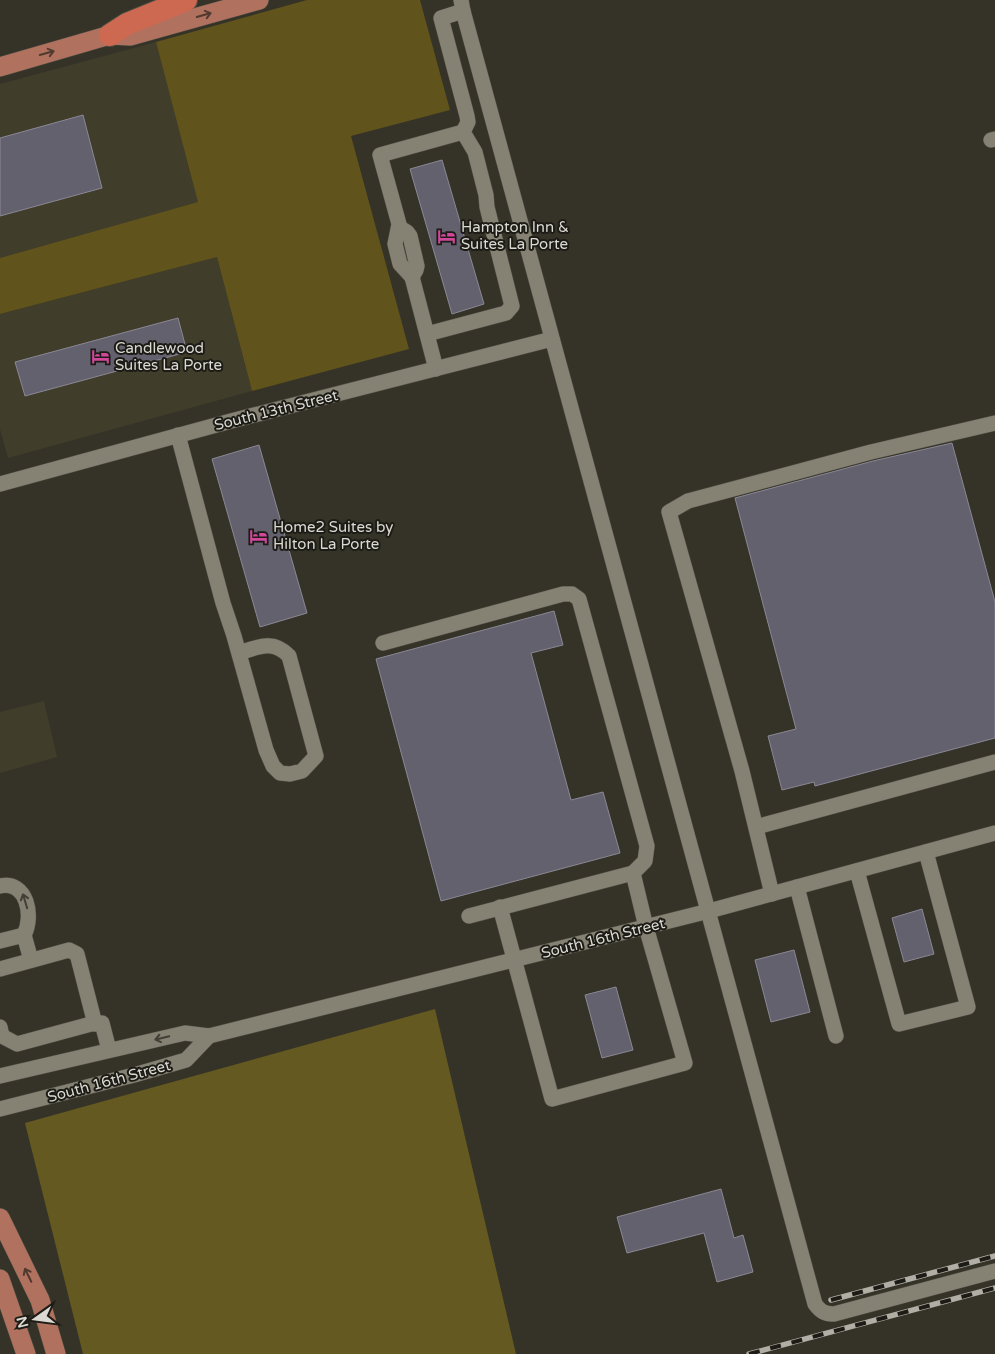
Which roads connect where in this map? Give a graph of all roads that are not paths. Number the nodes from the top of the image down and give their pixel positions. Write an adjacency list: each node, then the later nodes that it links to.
1 (186, 0): 4 (highway)
2 (259, 0): 4 (main road, one-way to 2)
3 (462, 6): 6 (street); 8 (street)
4 (110, 35): 5 (main road, one-way to 4)
5 (0, 67)
6 (463, 132): 7 (street); 7 (street)
7 (427, 334): 9 (street)
8 (552, 339): 9 (street, South 13th Street); 25 (street)
9 (436, 369): 11 (street, South 13th Street)
10 (995, 423): 16 (street)
11 (178, 435): 12 (street, South 13th Street); 14 (street)
12 (0, 484)
13 (384, 643): 20 (street)
14 (239, 653): 14 (street)
15 (995, 762): 16 (street)
16 (756, 827): 23 (street)
17 (995, 834): 18 (street, South 16th Street)
18 (926, 852): 19 (street, South 16th Street); 19 (street)
19 (857, 871): 22 (street, South 16th Street)
20 (633, 873): 24 (street); 27 (street)
21 (0, 886): 28 (street, one-way to 21)
22 (797, 887): 23 (street, South 16th Street); 36 (street)
23 (772, 894): 25 (street, South 16th Street)
24 (500, 908): 26 (street); 31 (street)
25 (709, 911): 27 (street, South 16th Street); 41 (street)
26 (469, 916)
27 (646, 927): 31 (street, South 16th Street); 31 (street)
28 (24, 935): 29 (street); 30 (street)
29 (0, 940)
30 (31, 960): 32 (street); 33 (street)
31 (514, 960): 35 (street, South 16th Street)
32 (0, 969)
33 (95, 1024): 34 (street); 37 (street)
34 (0, 1027)
35 (209, 1036): 37 (street, South 16th Street, one-way to 37); 39 (street, South 16th Street)
36 (836, 1036)
37 (110, 1050): 38 (street, South 16th Street)
38 (0, 1076)
39 (0, 1109)
40 (0, 1218): 44 (main road, one-way to 40)
41 (995, 1271)
42 (0, 1279): 43 (main road)
43 (26, 1354)
44 (56, 1354)

